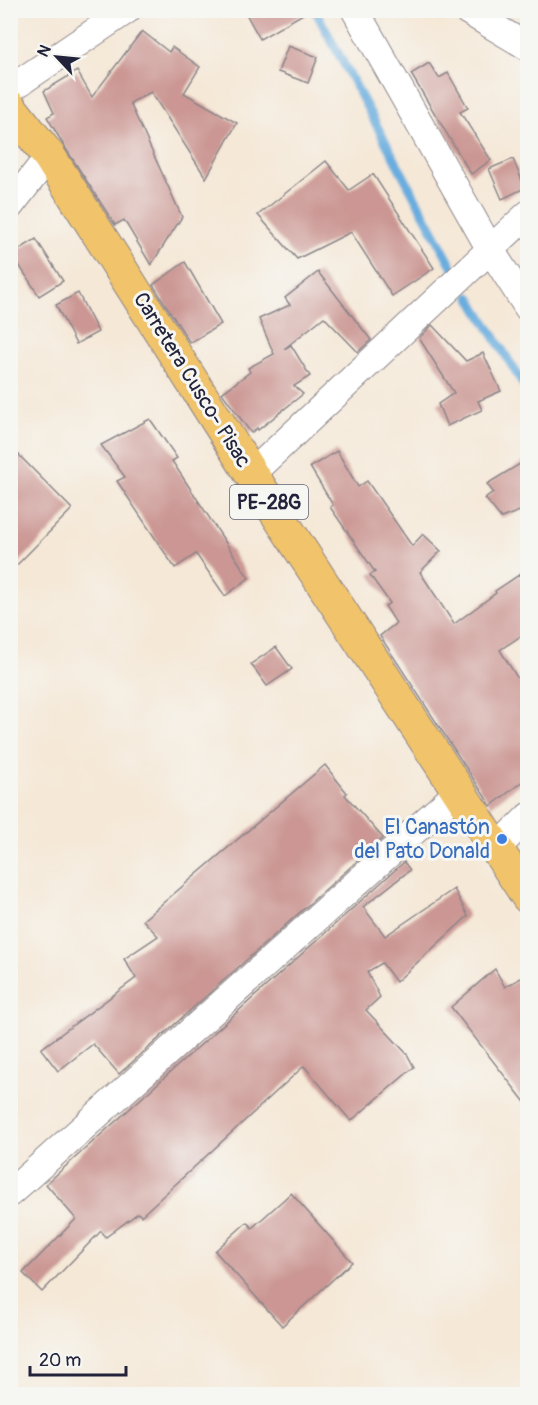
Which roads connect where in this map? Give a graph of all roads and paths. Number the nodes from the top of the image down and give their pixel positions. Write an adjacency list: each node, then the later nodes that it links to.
1 (127, 10): 5 (street)
2 (355, 10): 10 (street)
3 (466, 10): 4 (street)
4 (528, 47)
5 (10, 89)
6 (10, 107): 7 (highway, Carretera Cusco- Pisac / PE-28G)
7 (49, 156): 8 (street); 12 (highway, Carretera Cusco- Pisac / PE-28G)
8 (10, 206)
9 (528, 214): 10 (street)
10 (490, 249): 11 (street); 12 (street)
11 (528, 308)
12 (251, 474): 13 (highway, Carretera Cusco- Pisac / PE-28G)
13 (459, 791): 15 (highway, Carretera Cusco- Pisac / PE-28G); 17 (street)
14 (528, 817): 15 (street)
15 (496, 849): 16 (highway, Carretera Cusco- Pisac / PE-28G)
16 (528, 897)
17 (10, 1193)

